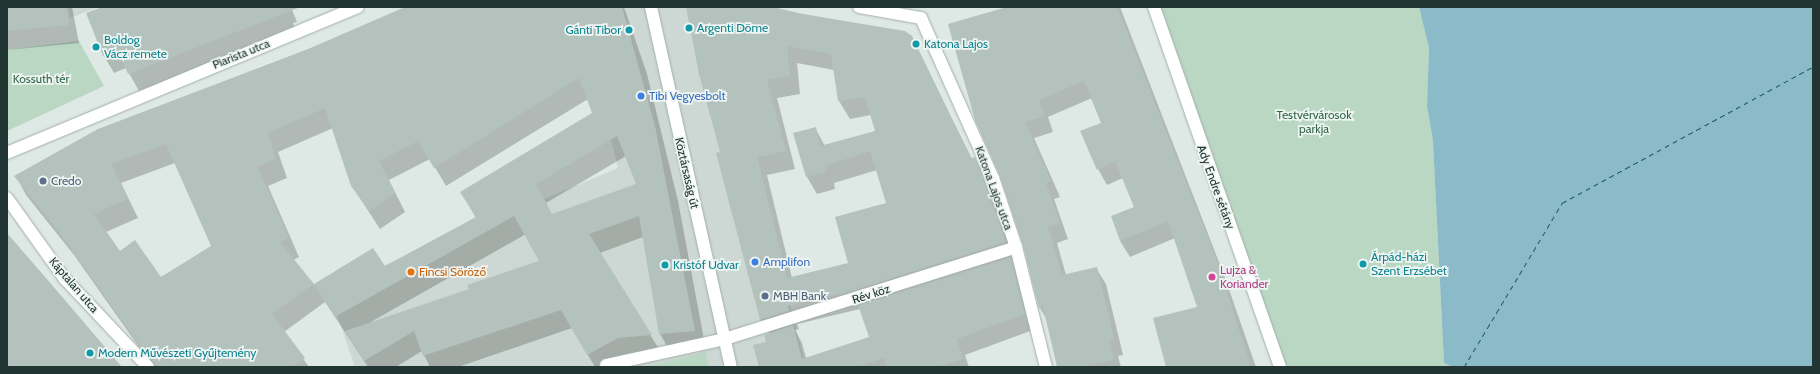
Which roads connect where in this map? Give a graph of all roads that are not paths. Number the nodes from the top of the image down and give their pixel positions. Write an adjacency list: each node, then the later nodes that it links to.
1 (358, 7): 5 (street, Piarista utca)
2 (651, 7): 8 (street, Köztársaság út)
3 (859, 7): 7 (street, Katona Lajos utca)
4 (1154, 7): 13 (street, Ady Endre sétány)
5 (7, 153)
6 (7, 198): 10 (street, Káptalan utca)
7 (1016, 247): 8 (street, Rév köz); 12 (street, Katona Lajos utca)
8 (725, 339): 9 (street, Rév köz); 11 (street, Köztársaság út)
9 (606, 365)
10 (148, 367)
11 (731, 367)
12 (1046, 367)
13 (1280, 367)

